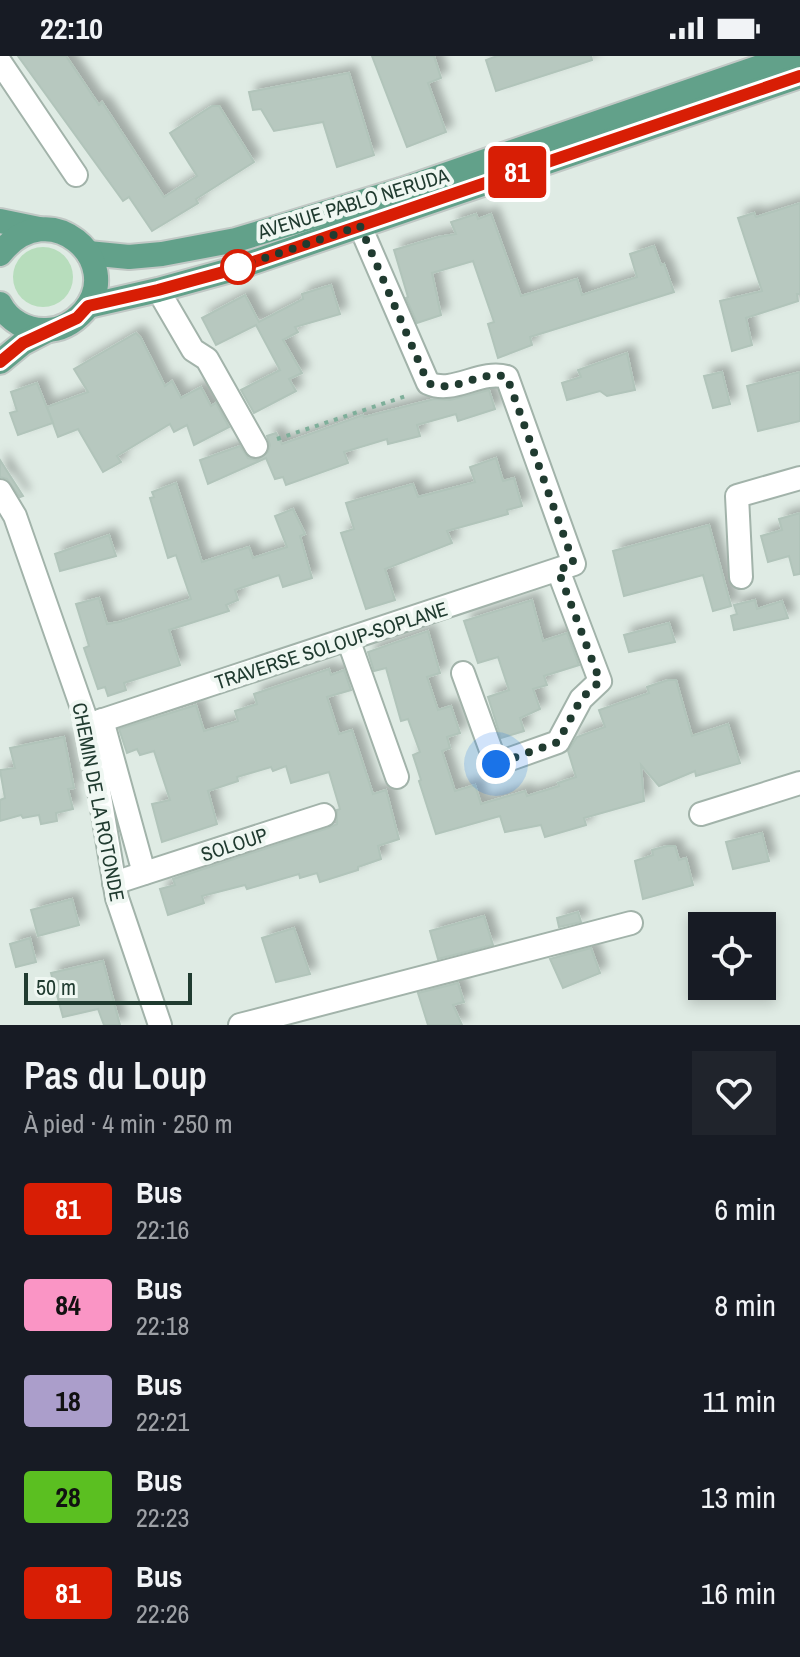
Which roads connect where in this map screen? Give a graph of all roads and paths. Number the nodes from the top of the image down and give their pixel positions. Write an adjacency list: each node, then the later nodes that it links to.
1 (792, 56): 3 (main road, AVENUE PABLO NERUDA)
2 (0, 62): 5 (street)
3 (742, 74): 4 (main road, AVENUE PABLO NERUDA); 7 (main road, AVENUE PABLO NERUDA); 9 (main road, AVENUE PABLO NERUDA)
4 (800, 76)
5 (76, 175)
6 (1, 222): 8 (main road)
7 (360, 226): 11 (main road, AVENUE PABLO NERUDA); 16 (street)
8 (39, 229): 9 (main road); 10 (main road)
9 (88, 253): 12 (main road)
10 (0, 254)
11 (158, 290): 12 (main road, AVENUE PABLO NERUDA); 17 (street)
12 (88, 306): 14 (main road)
13 (1, 311): 14 (main road)
14 (48, 330): 15 (main road)
15 (0, 362)
16 (437, 387): 17 (path); 20 (street)
17 (256, 446)
18 (800, 478): 21 (street)
19 (0, 491): 24 (street, CHEMIN DE LA ROTONDE)
20 (566, 567): 22 (street, TRAVERSE SOLOUP-SOPLANE); 23 (street)
21 (741, 577)
22 (348, 639): 24 (street, TRAVERSE SOLOUP-SOPLANE); 25 (street)
23 (463, 673)
24 (95, 722): 29 (street); 30 (street, CHEMIN DE LA ROTONDE)
25 (397, 777)
26 (800, 783): 27 (street)
27 (701, 814)
28 (324, 815): 29 (street, SOLOUP)
29 (144, 873): 30 (street, SOLOUP)
30 (114, 883): 32 (street, CHEMIN DE LA ROTONDE)
31 (631, 923): 33 (street)
32 (160, 1025)
33 (240, 1025)

